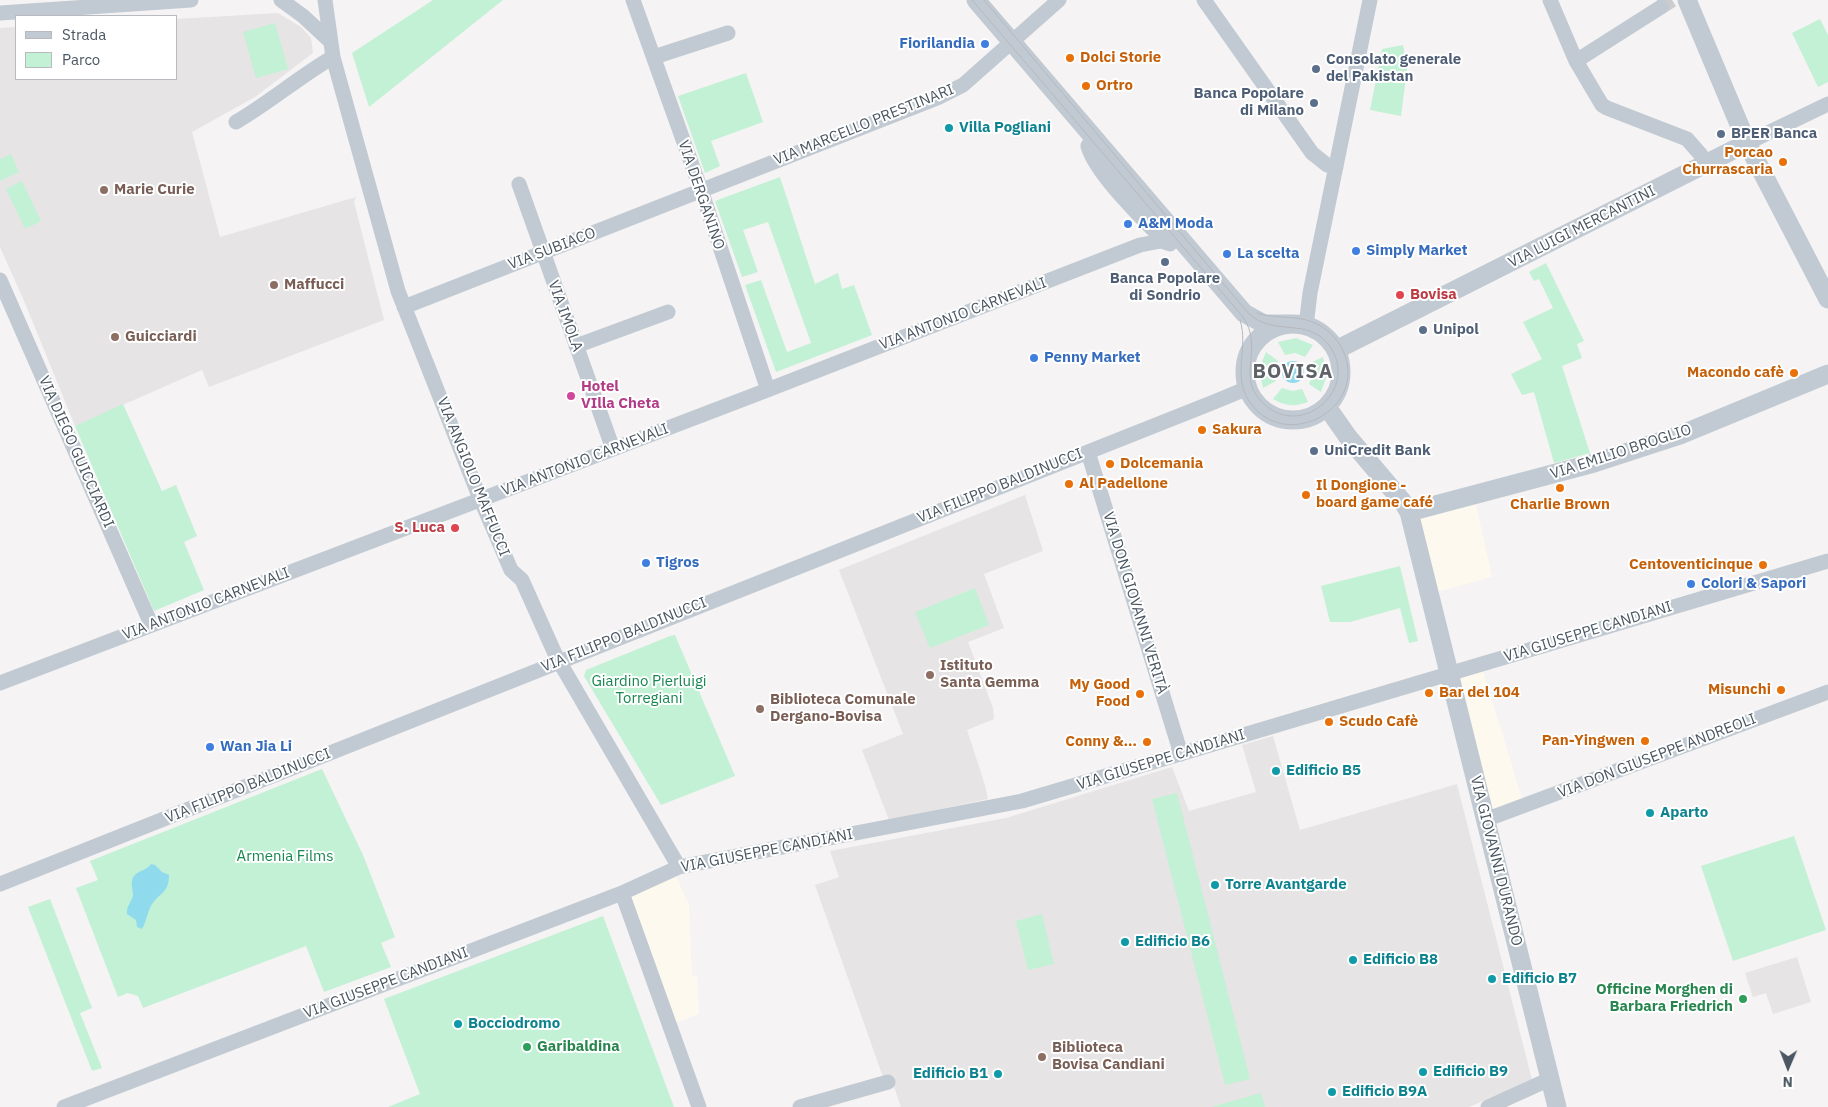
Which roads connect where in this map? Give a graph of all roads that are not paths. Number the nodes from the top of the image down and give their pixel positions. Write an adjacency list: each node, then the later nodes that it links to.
1 (192, 0): 12 (street)
2 (281, 0): 14 (street)
3 (325, 0): 14 (street, VIA ANGIOLO MAFFUCCI)
4 (633, 0): 17 (street, VIA DERGANINO)
5 (976, 0): 15 (street)
6 (1059, 0): 15 (street, VIA MARCELLO PRESTINARI)
7 (1204, 0): 24 (street)
8 (1370, 0): 24 (street)
9 (1550, 0): 18 (street)
10 (1687, 0): 22 (street)
11 (1661, 7): 18 (street)
12 (0, 13)
13 (728, 33): 17 (street)
14 (331, 42): 16 (street, VIA ANGIOLO MAFFUCCI)
15 (1012, 42): 21 (street); 26 (street, VIA MARCELLO PRESTINARI)
16 (333, 57): 20 (street); 33 (street, VIA ANGIOLO MAFFUCCI)
17 (654, 57): 26 (street, VIA DERGANINO)
18 (1576, 61): 23 (street)
19 (1828, 104): 22 (street, VIA LUIGI MERCANTINI)
20 (236, 122)
21 (1082, 124): 27 (street); 28 (street)
22 (1747, 143): 23 (street, VIA LUIGI MERCANTINI); 32 (street)
23 (1704, 165): 38 (street, VIA LUIGI MERCANTINI)
24 (1336, 167): 36 (street)
25 (519, 184): 29 (street, VIA IMOLA)
26 (701, 190): 29 (street, VIA SUBIACO); 42 (street, VIA DERGANINO)
27 (1158, 213): 30 (street); 34 (street)
28 (1170, 244): 30 (street); 42 (street, VIA ANTONIO CARNEVALI)
29 (542, 253): 33 (street, VIA SUBIACO); 37 (street, VIA IMOLA)
30 (1194, 256): 34 (street)
31 (0, 280): 49 (street, VIA DIEGO GUICCIARDI)
32 (1828, 299)
33 (404, 307): 46 (street, VIA ANGIOLO MAFFUCCI)
34 (1239, 308): 36 (street); 39 (street)
35 (668, 312): 37 (street)
36 (1297, 325): 38 (street); 39 (street)
37 (576, 346): 44 (street, VIA IMOLA)
38 (1336, 350): 43 (street)
39 (1246, 360): 41 (street)
40 (1828, 374): 47 (street, VIA EMILIO BROGLIO)
41 (1247, 386): 43 (street); 45 (street, VIA FILIPPO BALDINUCCI)
42 (768, 390): 44 (street, VIA ANTONIO CARNEVALI)
43 (1327, 406): 47 (street)
44 (613, 449): 46 (street, VIA ANTONIO CARNEVALI)
45 (1088, 452): 50 (street, VIA FILIPPO BALDINUCCI); 54 (street, VIA DON GIOVANNI VERITÀ)
46 (480, 499): 49 (street, VIA ANTONIO CARNEVALI); 50 (street, VIA ANGIOLO MAFFUCCI)
47 (1409, 512): 51 (street, VIA GIOVANNI DURANDO)
48 (1828, 561): 51 (street, VIA GIUSEPPE CANDIANI)
49 (151, 624): 52 (street, VIA ANTONIO CARNEVALI)
50 (559, 661): 56 (street, VIA ANGIOLO MAFFUCCI); 57 (street, VIA FILIPPO BALDINUCCI)
51 (1448, 673): 54 (street, VIA GIUSEPPE CANDIANI); 55 (street, VIA GIOVANNI DURANDO)
52 (0, 683)
53 (1828, 692): 55 (street, VIA DON GIUSEPPE ANDREOLI)
54 (1181, 754): 56 (street, VIA GIUSEPPE CANDIANI)
55 (1485, 820): 59 (street, VIA GIOVANNI DURANDO)
56 (679, 867): 58 (street, VIA GIUSEPPE CANDIANI)
57 (0, 884)
58 (622, 892): 61 (street, VIA GIUSEPPE CANDIANI); 62 (street)
59 (1550, 1079): 64 (street); 65 (street, VIA GIOVANNI DURANDO)
60 (888, 1082): 63 (street)
61 (64, 1107)
62 (699, 1107)
63 (800, 1107)
64 (1488, 1107)
65 (1557, 1107)

